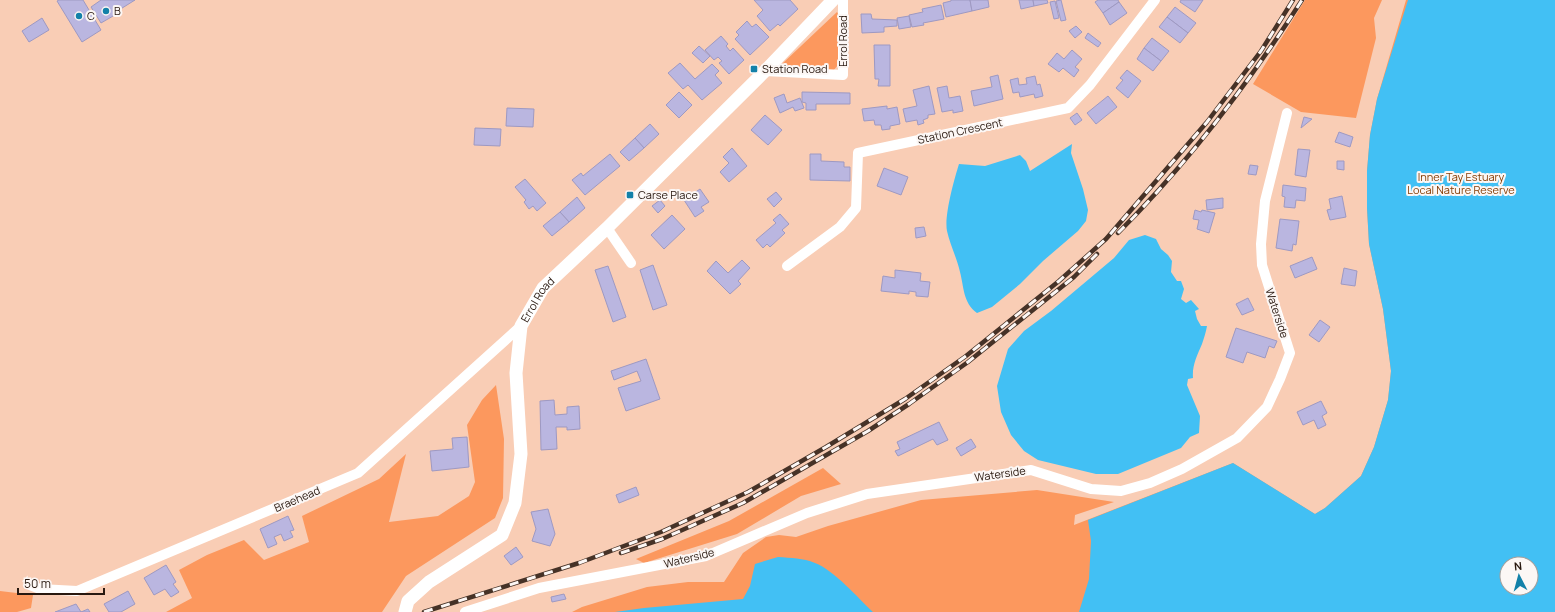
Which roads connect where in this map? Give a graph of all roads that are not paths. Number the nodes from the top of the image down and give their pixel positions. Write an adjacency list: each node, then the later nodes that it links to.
1 (833, 0): 4 (street, Errol Road)
2 (843, 0): 4 (street, Errol Road)
3 (1155, 0): 8 (street, Station Crescent)
4 (765, 71): 6 (street, Errol Road)
5 (1287, 113): 12 (street, Waterside)
6 (607, 228): 7 (street); 9 (street, Errol Road)
7 (631, 263)
8 (787, 266)
9 (521, 326): 10 (street, Braehead); 11 (street, Errol Road)
10 (30, 585)
11 (405, 611)
12 (465, 612)

